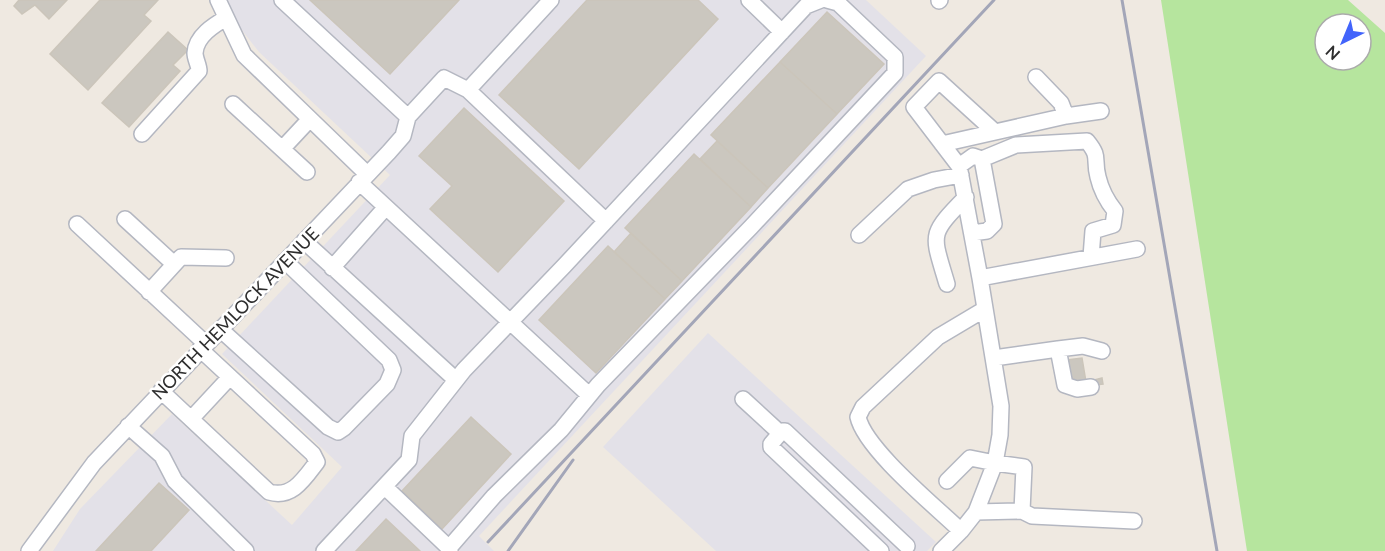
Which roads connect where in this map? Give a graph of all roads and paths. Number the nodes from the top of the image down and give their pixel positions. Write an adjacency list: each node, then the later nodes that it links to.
1 (218, 0): 7 (street)
2 (282, 0): 14 (street)
3 (551, 0): 10 (street)
4 (749, 0): 8 (street)
5 (821, 0): 8 (street)
6 (827, 0): 52 (street)
7 (226, 18): 15 (street); 17 (street)
8 (782, 32): 27 (street)
9 (1036, 77): 13 (street)
10 (468, 90): 14 (street, NORTH HEMLOCK AVENUE); 27 (street)
11 (233, 104): 19 (street)
12 (1101, 111): 13 (street)
13 (1066, 116): 16 (street)
14 (408, 117): 23 (street, NORTH HEMLOCK AVENUE)
15 (310, 119): 19 (street); 23 (street)
16 (995, 132): 18 (street); 18 (street)
17 (142, 134)
18 (942, 144): 21 (street)
19 (282, 149): 22 (street)
20 (982, 159): 21 (street); 29 (street); 33 (street)
21 (960, 171): 24 (street); 30 (street)
22 (307, 172)
23 (363, 178): 25 (street); 31 (street, NORTH HEMLOCK AVENUE)
24 (966, 197): 29 (street); 39 (street)
25 (386, 207): 37 (street); 42 (street)
26 (125, 219): 36 (street)
27 (606, 221): 42 (street)
28 (77, 224): 40 (street)
29 (972, 233): 38 (street)
30 (859, 235)
31 (304, 241): 35 (street, NORTH HEMLOCK AVENUE); 37 (street)
32 (1137, 249): 33 (street)
33 (1091, 257): 38 (street)
34 (226, 258): 36 (street)
35 (285, 261): 43 (street, NORTH HEMLOCK AVENUE); 43 (street)
36 (174, 264): 40 (street)
37 (332, 268): 49 (street)
38 (980, 278): 41 (street)
39 (947, 284)
40 (148, 292): 44 (street)
41 (985, 309): 47 (street); 65 (street)
42 (510, 322): 49 (street); 52 (street)
43 (220, 329): 44 (street, NORTH HEMLOCK AVENUE)
44 (202, 346): 48 (street); 51 (street, NORTH HEMLOCK AVENUE)
45 (1058, 349): 46 (street); 47 (street); 50 (street)
46 (1102, 351)
47 (994, 358): 57 (street)
48 (230, 377): 54 (street); 54 (street)
49 (456, 380): 59 (street)
50 (1091, 387)
51 (161, 391): 54 (street); 55 (street, NORTH HEMLOCK AVENUE)
52 (589, 395): 66 (street)
53 (743, 399): 56 (street)
54 (191, 419)
55 (128, 426): 68 (street, NORTH HEMLOCK AVENUE); 69 (street)
56 (780, 433): 60 (street); 61 (street)
57 (995, 464): 58 (street); 62 (street); 63 (street)
58 (947, 481)
59 (385, 487): 66 (street); 70 (street)
60 (845, 487): 61 (street); 67 (street)
61 (831, 502): 71 (street)
62 (976, 512): 63 (street); 65 (street)
63 (1022, 512): 64 (street)
64 (1134, 521)
65 (961, 531): 72 (street)
66 (449, 549)
67 (907, 549)
68 (29, 551)
69 (246, 551)
70 (324, 551)
71 (881, 551)
72 (941, 551)

